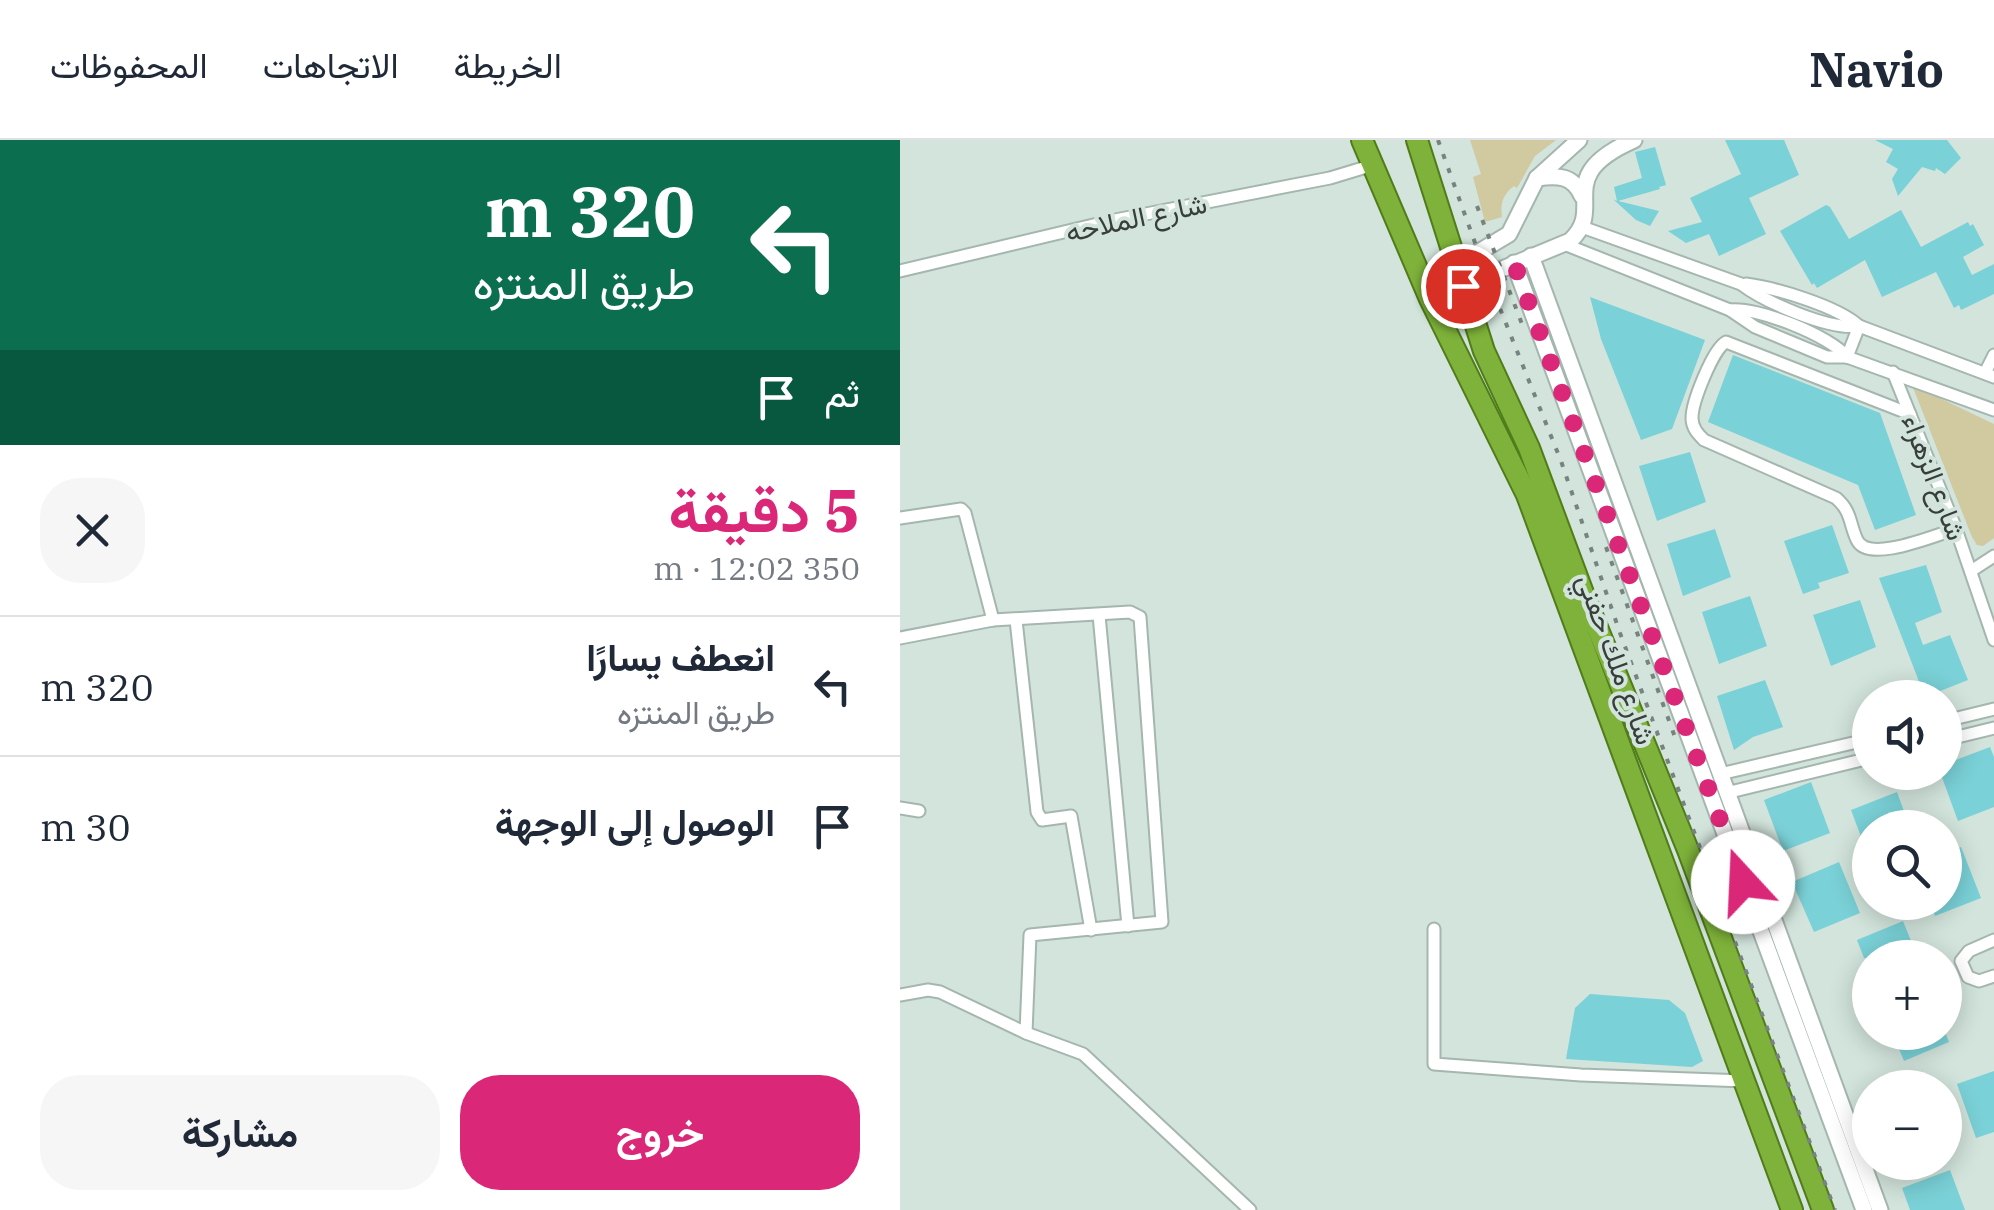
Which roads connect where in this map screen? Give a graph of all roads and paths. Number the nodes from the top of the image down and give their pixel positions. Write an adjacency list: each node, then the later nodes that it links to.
1 (1362, 140): 7 (highway, شارع ملك حفني)
2 (1417, 140): 15 (highway, شارع ملك حفني)
3 (1579, 140): 8 (street)
4 (1593, 140): 6 (street)
5 (1634, 140): 6 (street)
6 (1603, 156): 9 (street)
7 (1373, 165): 14 (street, شارع الملاحه); 16 (highway, شارع ملك حفني)
8 (1537, 178): 9 (street); 15 (street)
9 (1582, 196): 10 (street)
10 (1582, 227): 11 (street); 17 (street)
11 (1564, 244): 12 (street); 19 (street)
12 (1532, 256): 13 (street); 40 (street)
13 (1514, 263): 15 (street); 55 (street)
14 (900, 271)
15 (1460, 276): 16 (street); 28 (highway, شارع ملك حفني)
16 (1427, 292): 28 (highway, شارع ملك حفني)
17 (1859, 326): 19 (street); 21 (street)
18 (1994, 355): 21 (street)
19 (1847, 357): 20 (street)
20 (1893, 372): 22 (street); 23 (street, شارع الزهراء)
21 (1989, 375)
22 (1994, 410)
23 (1910, 414): 25 (street, شارع الزهراء); 25 (street)
24 (900, 518): 30 (street)
25 (1956, 528): 27 (street, شارع الزهراء)
26 (1993, 559): 27 (street)
27 (1971, 571): 33 (street, شارع الزهراء)
28 (1574, 597): 51 (highway, شارع ملك حفني); 54 (highway, شارع ملك حفني)
29 (1099, 616): 31 (street); 44 (street); 44 (street)
30 (993, 620): 31 (street); 32 (street)
31 (1016, 620): 46 (street)
32 (900, 638)
33 (1994, 640)
34 (1994, 710): 35 (street)
35 (1962, 717)
36 (1994, 728): 37 (street)
37 (1962, 736)
38 (1852, 743): 40 (street)
39 (1852, 762): 41 (street)
40 (1720, 774): 41 (street)
41 (1726, 792): 56 (street)
42 (900, 808): 43 (street)
43 (918, 811)
44 (1128, 926): 46 (street)
45 (1434, 929): 51 (street)
46 (1091, 930): 50 (street)
47 (1994, 940): 48 (street)
48 (1994, 976)
49 (900, 995): 50 (street)
50 (1026, 1033): 52 (street)
51 (1746, 1081): 53 (highway, شارع ملك حفني)
52 (1250, 1210)
53 (1792, 1210)
54 (1823, 1210)
55 (1864, 1210)
56 (1880, 1210)

